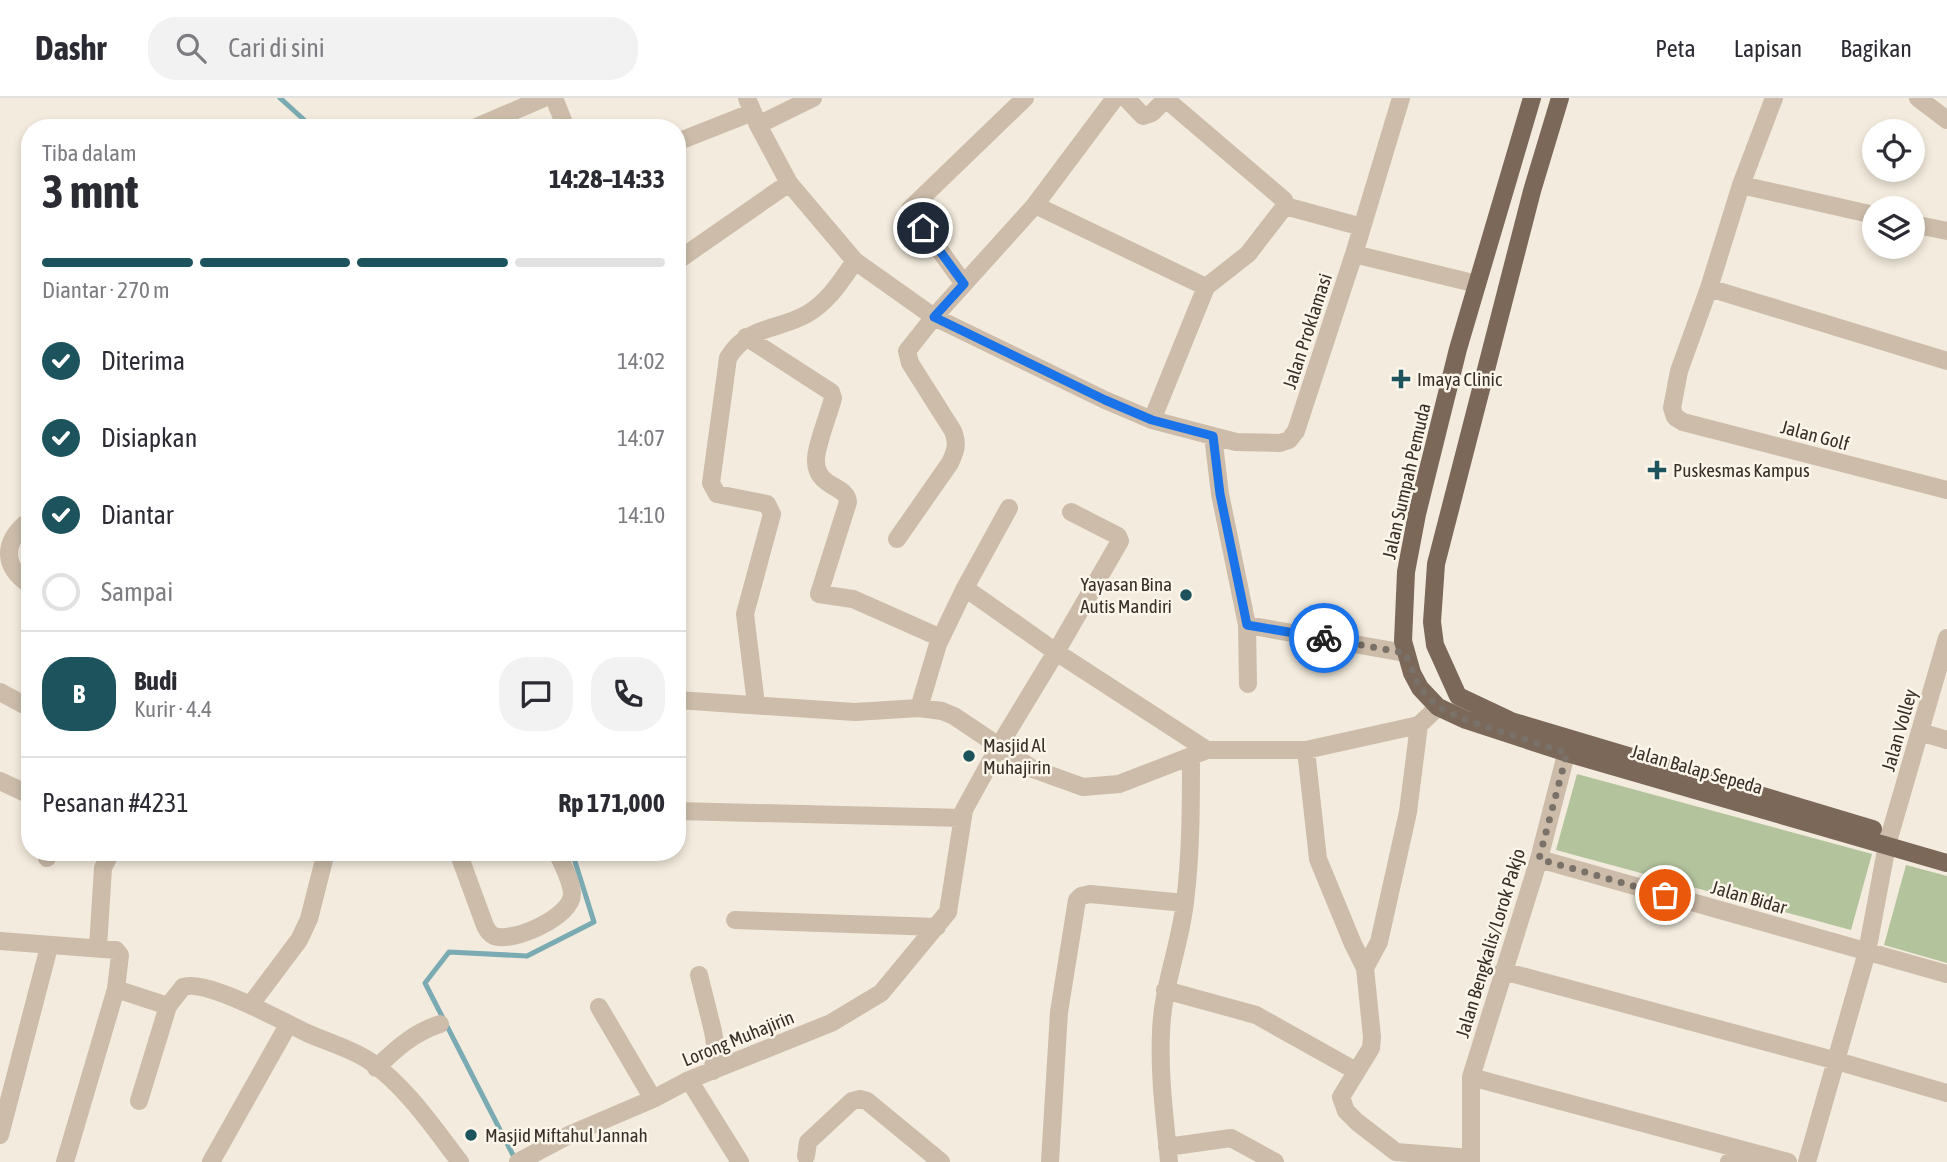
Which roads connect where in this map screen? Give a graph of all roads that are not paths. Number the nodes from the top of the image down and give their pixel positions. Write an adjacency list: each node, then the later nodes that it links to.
1 (553, 98): 12 (street); 13 (street)
2 (813, 98): 11 (street)
3 (1025, 98): 27 (street)
4 (1115, 98): 18 (street)
5 (1126, 98): 19 (street)
6 (1401, 98): 22 (street, Jalan Proklamasi)
7 (1532, 98): 28 (main road, Jalan Sumpah Pemuda)
8 (1560, 98): 50 (main road)
9 (1774, 98): 17 (street)
10 (1918, 98): 14 (street)
11 (753, 112): 15 (street); 16 (street, Jalan Proklamasi)
12 (498, 119)
13 (562, 119)
14 (1947, 120)
15 (686, 138)
16 (789, 183): 25 (street); 26 (street, Jalan Proklamasi)
17 (1741, 185): 20 (street); 30 (street)
18 (1035, 205): 27 (street); 29 (street)
19 (1285, 206): 22 (street); 29 (street)
20 (1862, 212)
21 (1925, 226): 23 (street)
22 (1362, 227): 24 (street, Jalan Proklamasi)
23 (1947, 231)
24 (1354, 254): 28 (street); 35 (street, Jalan Proklamasi)
25 (686, 255)
26 (855, 261): 31 (street, Jalan Proklamasi); 32 (street)
27 (964, 284): 31 (street)
28 (1477, 284): 47 (main road, Jalan Sumpah Pemuda)
29 (1206, 287): 34 (street)
30 (1709, 288): 33 (street); 36 (street, Jalan Golf)
31 (934, 317): 34 (street, Jalan Proklamasi); 40 (street)
32 (746, 337): 44 (street); 53 (street)
33 (1947, 361)
34 (1152, 420): 35 (street, Jalan Proklamasi)
35 (1213, 436): 43 (street)
36 (1947, 491)
37 (1009, 508): 42 (street)
38 (1071, 512): 46 (street, Lorong Muhajirin)
39 (21, 528): 41 (street)
40 (897, 539)
41 (21, 579)
42 (965, 588): 44 (street); 46 (street)
43 (1247, 625): 47 (street); 48 (street)
44 (941, 638): 55 (street)
45 (1947, 638): 57 (street, Jalan Volley)
46 (1056, 652): 59 (street, Lorong Muhajirin); 62 (street)
47 (1405, 653): 54 (main road, Jalan Sumpah Pemuda)
48 (1248, 684)
49 (0, 692): 52 (street)
50 (1458, 696): 54 (main road); 60 (main road, Jalan Balap Sepeda)
51 (686, 700): 53 (street)
52 (21, 703)
53 (756, 704): 55 (street)
54 (1438, 707): 56 (street); 60 (main road, Jalan Balap Sepeda)
55 (919, 708): 59 (street)
56 (1419, 725): 61 (street); 82 (street)
57 (1920, 732): 58 (street); 67 (street, Jalan Volley)
58 (1947, 740)
59 (999, 746): 62 (street); 66 (street, Lorong Muhajirin)
60 (1568, 746): 67 (main road, Jalan Balap Sepeda); 69 (street, Jalan Bengkalis/Lorok Pakjo)
61 (1306, 750): 62 (street); 82 (street)
62 (1199, 754): 75 (street)
63 (0, 781): 64 (street)
64 (21, 791)
65 (686, 811): 66 (street)
66 (963, 818): 77 (street, Lorong Muhajirin)
67 (1889, 840): 68 (main road, Jalan Balap Sepeda); 74 (main road, Jalan Balap Sepeda); 81 (street, Jalan Volley)
68 (1947, 852)
69 (1539, 859): 81 (street, Jalan Bidar); 83 (street, Jalan Bengkalis/Lorok Pakjo)
70 (107, 861): 80 (street)
71 (324, 861): 88 (street)
72 (461, 861): 73 (street)
73 (560, 861)
74 (1947, 863)
75 (1185, 903): 87 (street); 114 (street)
76 (735, 920): 77 (street)
77 (937, 927): 96 (street, Lorong Muhajirin)
78 (0, 941): 79 (street)
79 (49, 947): 80 (street); 102 (street)
80 (98, 947): 86 (street)
81 (1867, 952): 84 (street, Jalan Bidar); 93 (street, Jalan Volley)
82 (1365, 968): 95 (street)
83 (1503, 971): 93 (street); 97 (street, Jalan Bengkalis/Lorok Pakjo)
84 (1947, 974)
85 (699, 975): 96 (street)
86 (116, 989): 89 (street); 109 (street)
87 (1165, 990): 95 (street); 103 (street)
88 (251, 1004): 89 (street); 92 (street)
89 (168, 1006): 101 (street)
90 (599, 1007): 100 (street)
91 (440, 1024): 94 (street)
92 (288, 1025): 94 (street); 110 (street)
93 (1837, 1061): 99 (street); 117 (street, Jalan Volley)
94 (376, 1068): 111 (street)
95 (1356, 1070): 104 (street)
96 (713, 1071): 98 (street, Lorong Muhajirin)
97 (1471, 1077): 107 (street, Jalan Bengkalis/Lorok Pakjo); 108 (street)
98 (690, 1080): 100 (street, Lorong Muhajirin); 112 (street)
99 (1947, 1093)
100 (653, 1099): 105 (street, Lorong Muhajirin)
101 (139, 1101)
102 (0, 1135)
103 (1168, 1154): 115 (street)
104 (1391, 1157): 107 (street)
105 (525, 1159)
106 (806, 1160): 113 (street)
107 (1471, 1160)
108 (1783, 1160): 116 (street)
109 (65, 1162)
110 (211, 1162)
111 (460, 1162)
112 (740, 1162)
113 (941, 1162)
114 (1050, 1162)
115 (1275, 1162)
116 (1729, 1162)
117 (1807, 1162)

